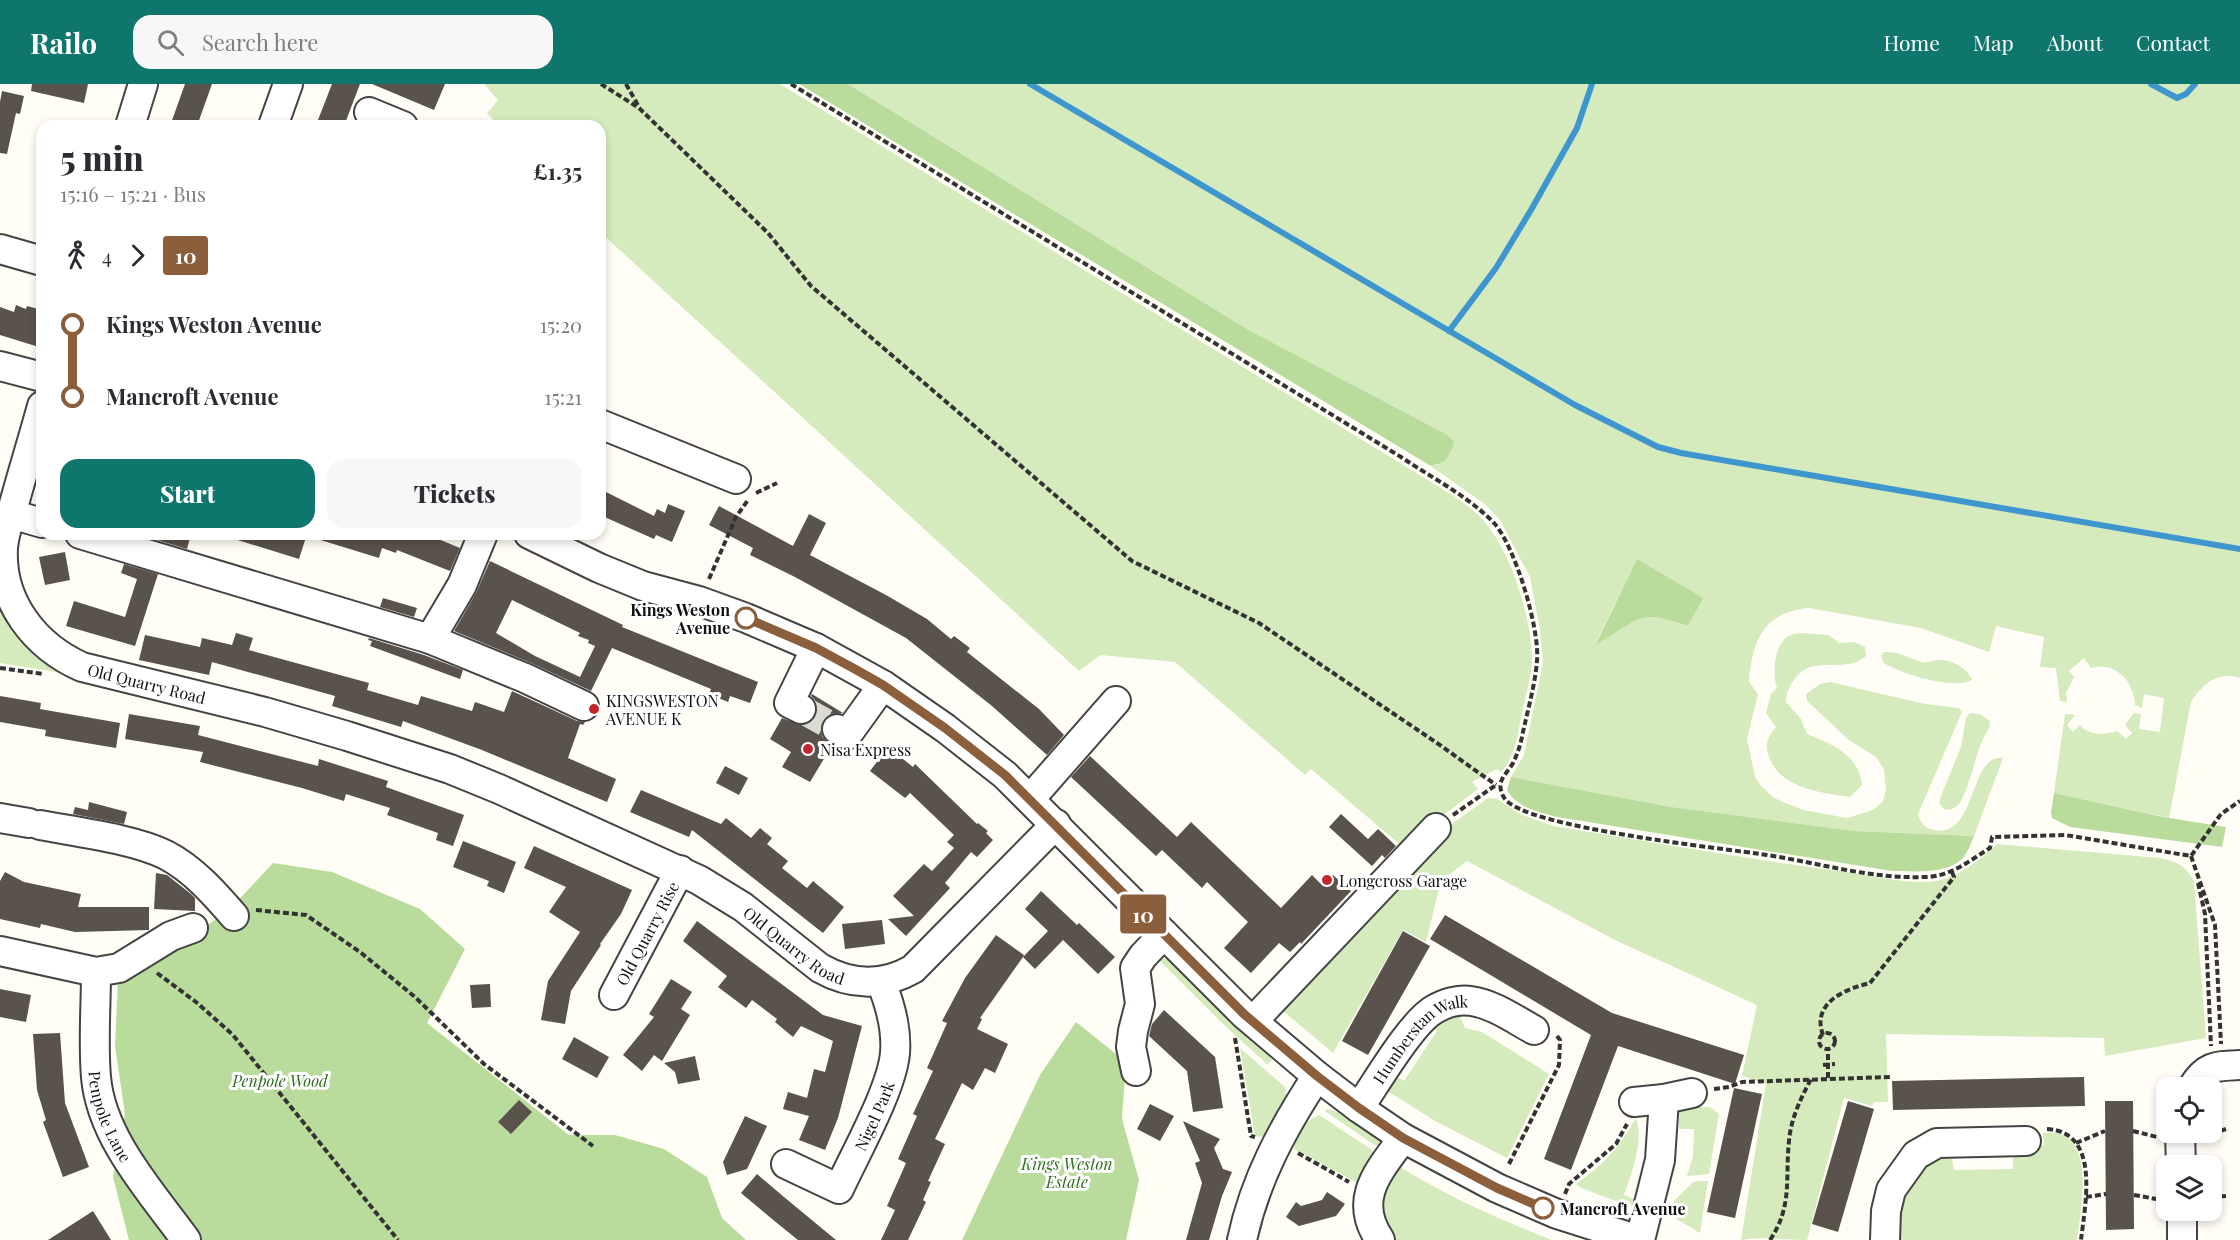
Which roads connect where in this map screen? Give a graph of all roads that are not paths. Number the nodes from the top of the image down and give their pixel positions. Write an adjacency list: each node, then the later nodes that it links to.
1 (143, 84): 3 (street)
2 (288, 84): 4 (street)
3 (132, 120)
4 (275, 120)
5 (0, 249): 6 (street)
6 (36, 259)
7 (0, 366): 8 (street)
8 (36, 375)
9 (36, 425): 12 (street, Old Quarry Road)
10 (606, 426): 11 (street)
11 (736, 479)
12 (7, 516): 13 (street); 28 (street, Old Quarry Road)
13 (36, 522)
14 (100, 540): 17 (street)
15 (481, 540): 17 (street)
16 (541, 540): 18 (street)
17 (430, 639): 21 (street)
18 (816, 648): 19 (street); 22 (street)
19 (883, 685): 23 (street); 24 (street)
20 (1116, 701): 24 (street)
21 (584, 706)
22 (801, 709)
23 (837, 729)
24 (1030, 799): 26 (street)
25 (0, 818): 29 (street)
26 (1056, 824): 31 (street); 34 (street, Old Quarry Road)
27 (1436, 828): 36 (street)
28 (680, 870): 34 (street, Old Quarry Road); 35 (street, Old Quarry Rise)
29 (234, 916)
30 (193, 928): 33 (street)
31 (1164, 934): 36 (street); 39 (street)
32 (0, 951): 33 (street)
33 (96, 972): 50 (street, Penpole Lane)
34 (881, 981): 48 (street, Nigel Park)
35 (614, 995)
36 (1253, 1021): 40 (street)
37 (1534, 1030): 45 (street, Humberstan Walk)
38 (2224, 1066): 41 (street)
39 (1136, 1071)
40 (1317, 1076): 45 (street); 51 (street)
41 (2200, 1077)
42 (1692, 1093): 43 (street)
43 (1664, 1099): 44 (street); 53 (street)
44 (1634, 1102)
45 (1359, 1108): 46 (street)
46 (1403, 1138): 52 (street); 53 (street)
47 (2026, 1141): 54 (street)
48 (786, 1164)
49 (2182, 1221): 55 (street)
50 (186, 1240)
51 (1242, 1240)
52 (1380, 1240)
53 (1640, 1240)
54 (1885, 1240)
55 (2182, 1240)

